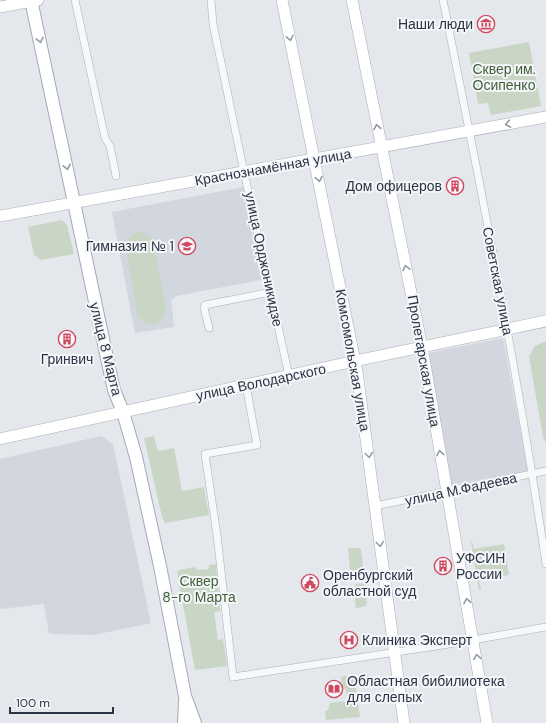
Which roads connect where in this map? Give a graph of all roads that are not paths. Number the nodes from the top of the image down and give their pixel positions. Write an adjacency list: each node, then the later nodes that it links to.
1 (34, 0): 7 (main road); 14 (main road, улица 8 Марта, one-way to 14)
2 (75, 0): 13 (street)
3 (211, 0): 12 (street, улица Орджоникидзе)
4 (282, 0): 11 (main road, Комсомольская улица, one-way to 11)
5 (352, 0): 10 (main road, Пролетарская улица, one-way to 5)
6 (443, 0): 9 (street, Советская улица)
7 (0, 7)
8 (546, 117): 9 (main road, Краснознамённая улица, one-way to 9)
9 (470, 131): 10 (main road, Краснознамённая улица); 19 (street, Советская улица)
10 (381, 147): 11 (main road, Краснознамённая улица); 20 (main road, Пролетарская улица, one-way to 10)
11 (315, 160): 12 (main road, Краснознамённая улица); 21 (main road, Комсомольская улица, one-way to 21)
12 (244, 172): 14 (main road, Краснознамённая улица); 16 (street, улица Орджоникидзе)
13 (116, 176)
14 (74, 202): 15 (main road, Краснознамённая улица); 24 (main road, улица 8 Марта)
15 (0, 216)
16 (271, 292): 18 (street); 22 (street, улица Орджоникидзе)
17 (546, 320): 19 (main road, улица Володарского)
18 (209, 328)
19 (507, 329): 20 (main road, улица Володарского); 27 (street, Советская улица)
20 (422, 347): 21 (main road, улица Володарского); 28 (main road, Пролетарская улица, one-way to 20)
21 (355, 361): 22 (main road, улица Володарского); 29 (main road, Комсомольская улица, one-way to 29)
22 (289, 376): 23 (main road, улица Володарского)
23 (246, 385): 24 (main road, улица Володарского); 33 (street)
24 (123, 412): 25 (main road, улица Володарского); 34 (main road, улица 8 Марта)
25 (0, 439)
26 (546, 471): 27 (street, улица М.Фадеева)
27 (532, 474): 28 (street, улица М.Фадеева); 30 (street, Советская улица)
28 (447, 492): 29 (street, улица М.Фадеева); 32 (main road, Пролетарская улица, one-way to 28)
29 (375, 506): 33 (main road, Комсомольская улица, one-way to 33)
30 (546, 564)
31 (546, 627): 32 (street)
32 (473, 639): 33 (street); 38 (main road, Пролетарская улица, one-way to 32)
33 (394, 652): 37 (main road, Комсомольская улица)
34 (185, 696): 35 (main road, улица 8 Марта); 36 (main road, улица 8 Марта)
35 (184, 723)
36 (195, 723)
37 (404, 723)
38 (488, 723)

